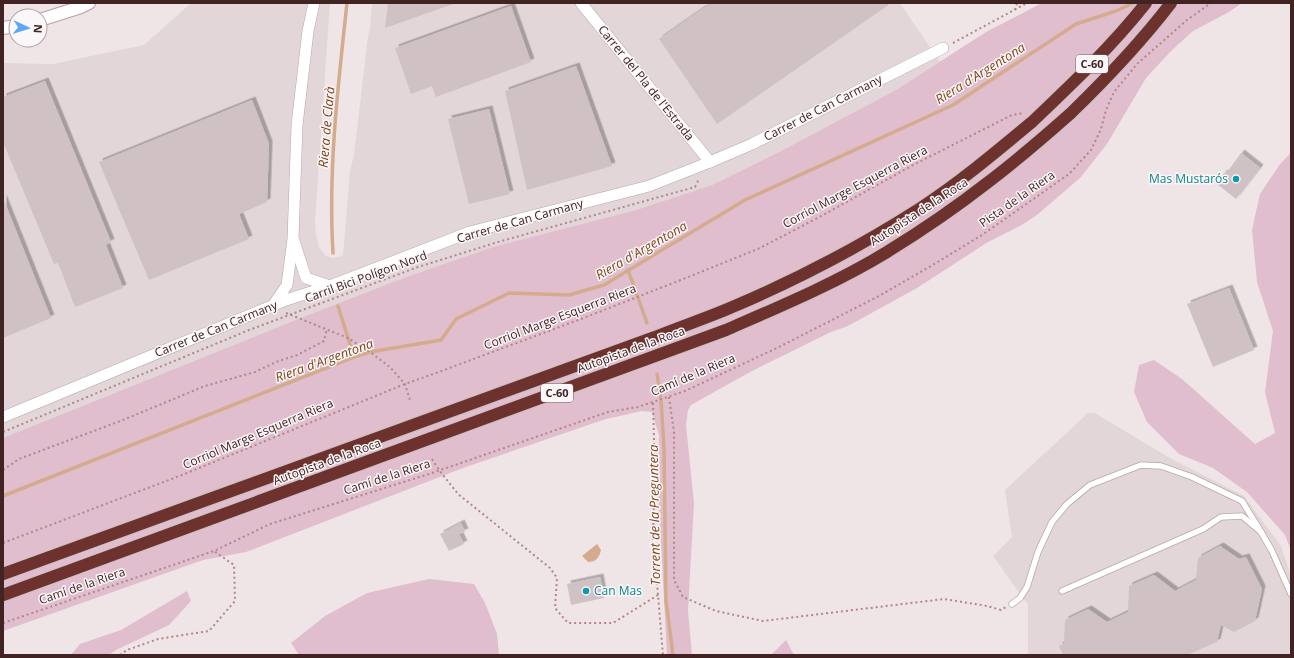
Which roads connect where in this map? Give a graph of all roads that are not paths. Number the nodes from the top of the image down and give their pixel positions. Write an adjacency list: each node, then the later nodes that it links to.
1 (89, 3): 6 (street)
2 (314, 3): 9 (street)
3 (581, 3): 8 (street, Carrer del Pla de l'Estrada)
4 (1146, 3): 14 (highway, Autopista de la Roca / C-60, bridge)
5 (1171, 3): 17 (highway, Autopista de la Roca / C-60, bridge)
6 (48, 17)
7 (943, 48): 8 (street, Carrer de Can Carmany)
8 (710, 162): 10 (street, Carrer de Can Carmany)
9 (294, 239): 10 (street); 11 (street)
10 (330, 286): 11 (street, Carrer de Can Carmany)
11 (272, 307): 12 (street, Carrer de Can Carmany)
12 (3, 417)
13 (1261, 532): 15 (lane); 16 (lane); 18 (lane)
14 (3, 574)
15 (1062, 591)
16 (1291, 594)
17 (3, 595)
18 (1012, 604)

